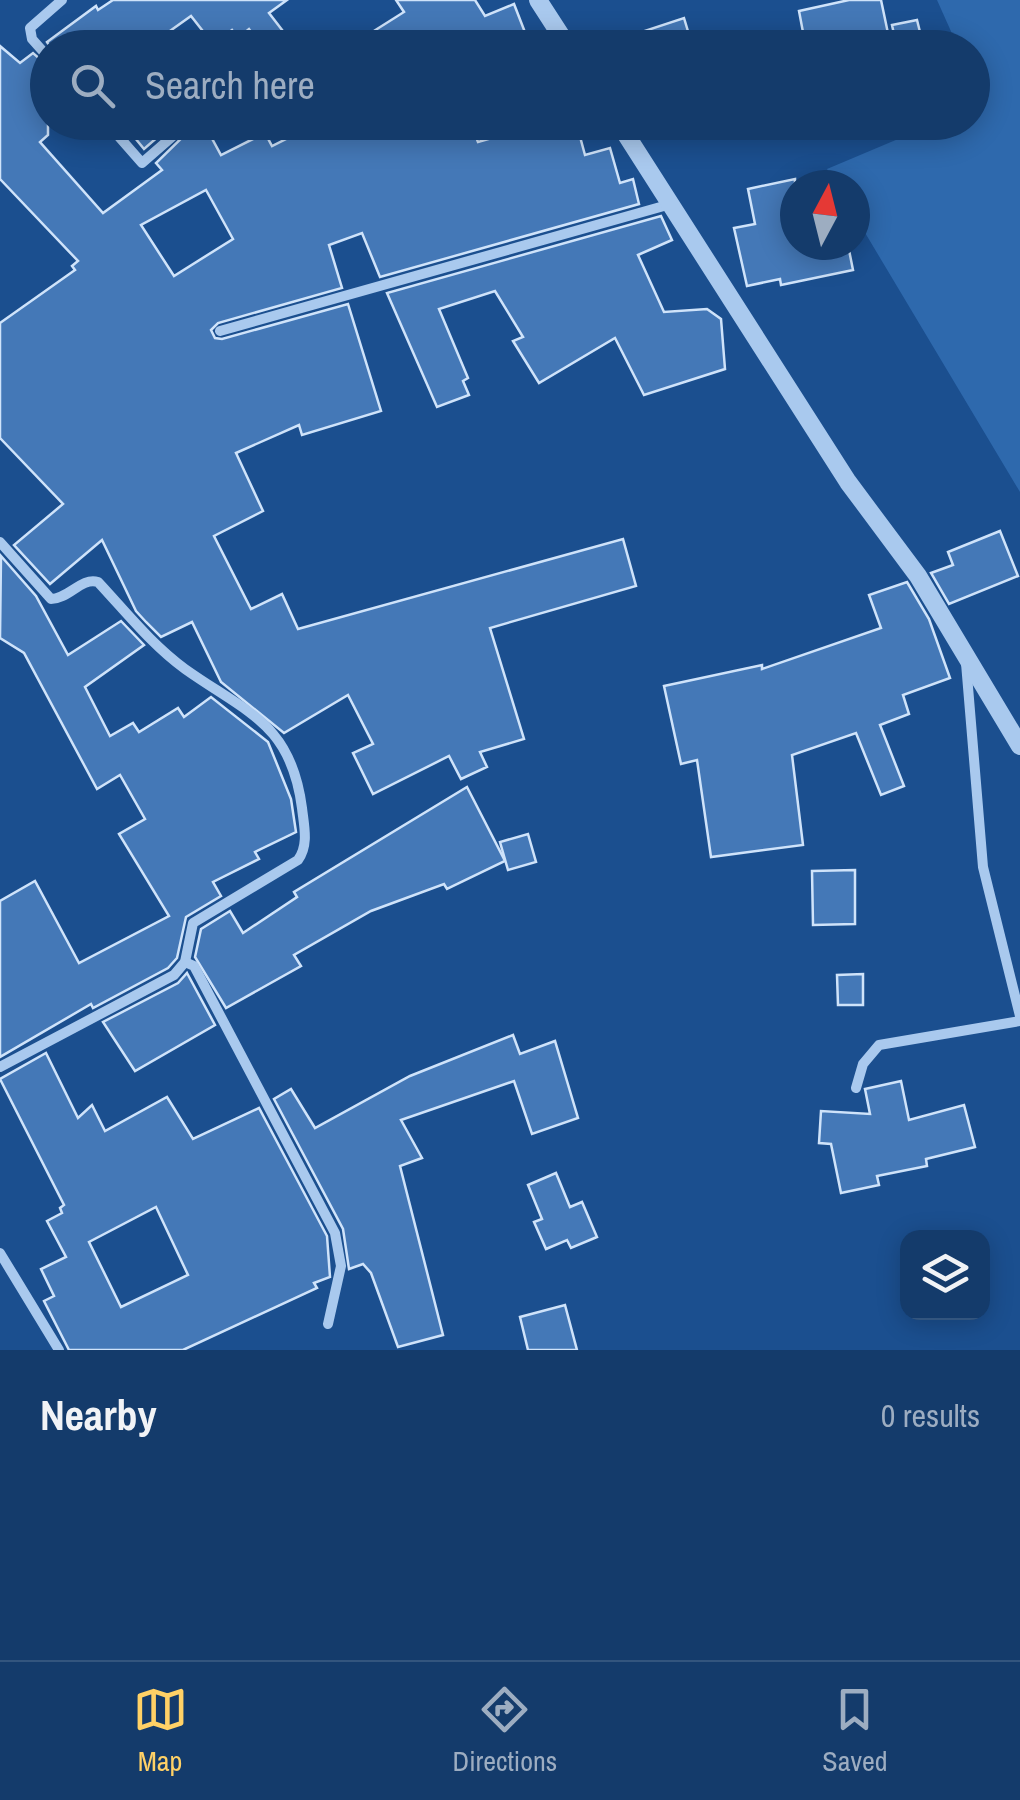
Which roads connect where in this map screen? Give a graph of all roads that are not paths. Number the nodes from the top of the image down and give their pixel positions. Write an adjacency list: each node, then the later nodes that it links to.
1 (62, 0): 3 (street)
2 (538, 0): 4 (street)
3 (30, 30)
4 (557, 30)
5 (122, 140): 6 (street)
6 (169, 140)
7 (630, 140): 8 (street)
8 (672, 203): 9 (street); 11 (street)
9 (220, 331)
10 (0, 542): 13 (street)
11 (965, 657): 12 (street); 14 (street)
12 (1020, 746)
13 (186, 962): 15 (street); 18 (street)
14 (1020, 1019): 16 (street)
15 (0, 1066)
16 (856, 1088)
17 (0, 1253): 19 (street)
18 (328, 1324)
19 (59, 1350)

